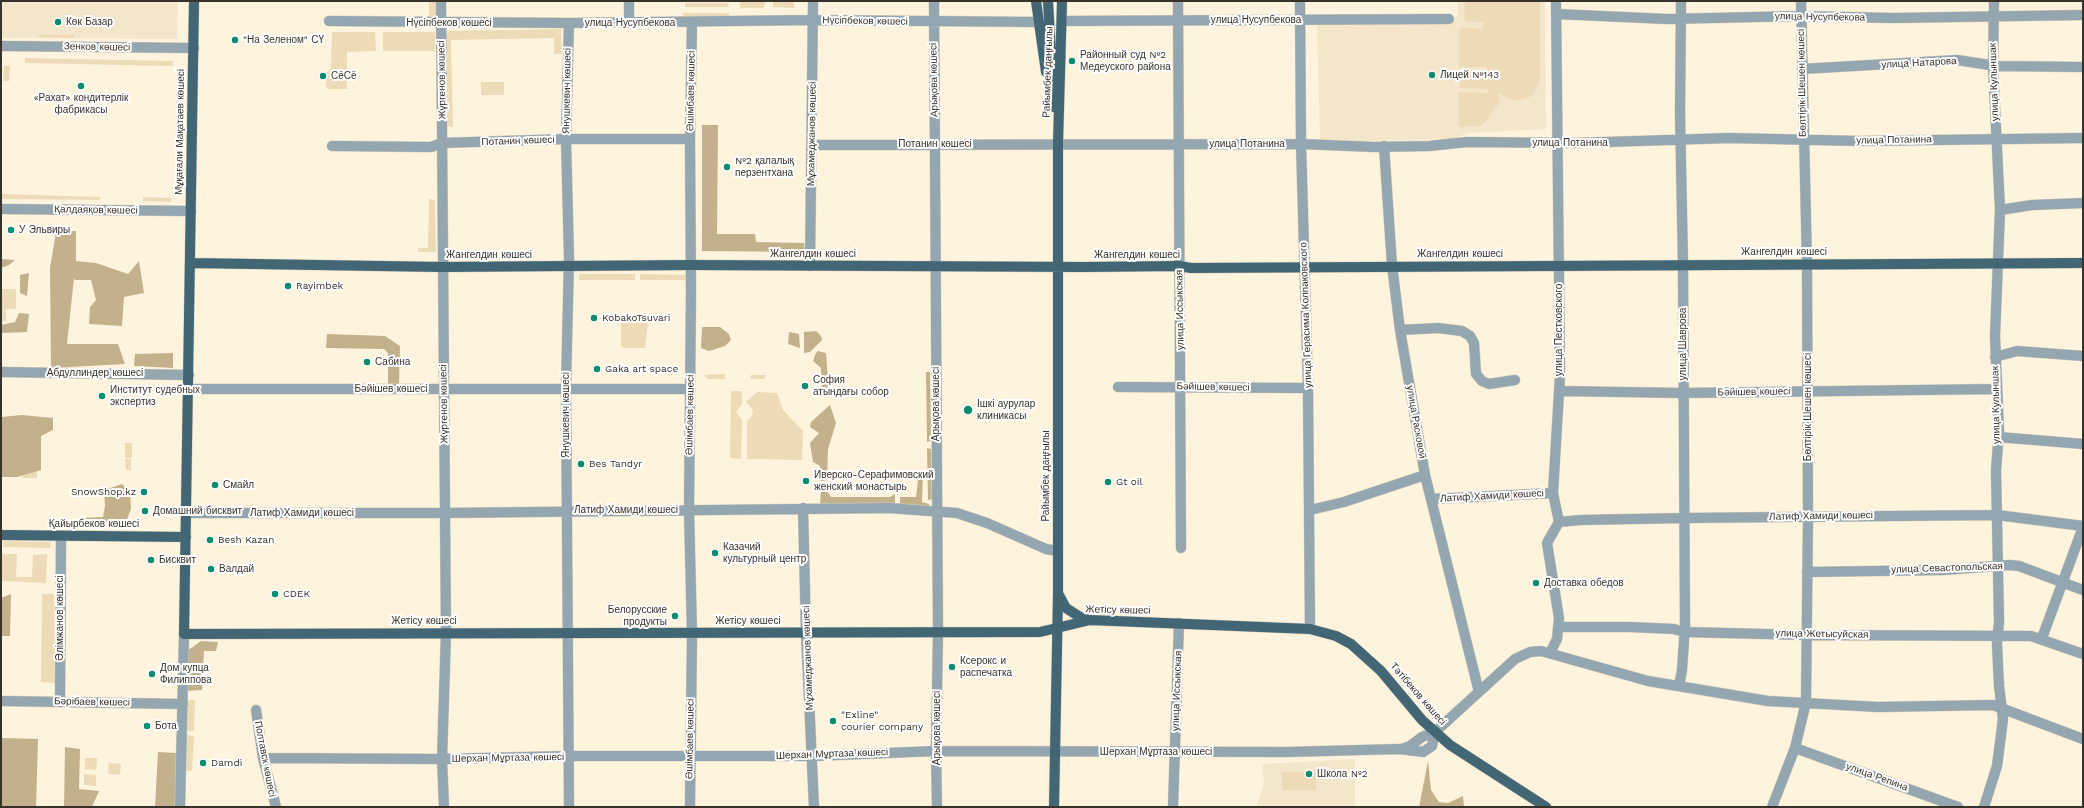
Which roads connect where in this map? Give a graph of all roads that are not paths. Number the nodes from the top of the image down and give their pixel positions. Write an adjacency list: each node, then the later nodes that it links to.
1 (194, 1): 33 (main road, Мұқағали Мақатаев көшесі)
2 (441, 1): 30 (street, Жүргенов көшесі)
3 (629, 1): 25 (street)
4 (813, 1): 21 (street, Мұхамеджанов көшесі)
5 (934, 1): 27 (street, Арықова көшесі)
6 (1036, 1): 28 (main road, Райымбек даңғылы)
7 (1048, 1): 37 (main road, Райымбек даңғылы)
8 (1062, 1): 29 (main road, Райымбек даңғылы)
9 (1178, 1): 22 (street, улица Иссыкская)
10 (1300, 1): 23 (street, улица Герасима Колпаковского)
11 (1556, 1): 15 (street, улица Пестковского)
12 (1681, 1): 20 (street, улица Шаврова)
13 (1801, 1): 17 (street, Бөлтірік Шешен көшесі)
14 (1994, 1): 18 (street, улица Кулыншак)
15 (1556, 14): 20 (street, улица Нусупбекова); 45 (street, улица Пестковского)
16 (2083, 15): 18 (street, улица Нусупбекова)
17 (1801, 16): 18 (street, улица Нусупбекова); 20 (street, улица Нусупбекова); 36 (street, Бөлтірік Шешен көшесі)
18 (1993, 17): 34 (street, улица Кулыншак)
19 (1449, 19): 23 (street, улица Нусупбекова)
20 (1681, 19): 43 (street, улица Шаврова)
21 (813, 20): 26 (street, Нүсіпбеков көшесі); 27 (street, Нүсіпбеков көшесі); 50 (street, Мұхамеджанов көшесі)
22 (1178, 20): 23 (street, улица Нусупбекова); 29 (street, улица Нусупбекова); 48 (street, улица Иссыкская)
23 (1300, 20): 49 (street, улица Герасима Колпаковского)
24 (329, 21): 30 (street, Нүсіпбеков көшесі)
25 (629, 22): 26 (street, улица Нусупбекова); 31 (street, улица Нусупбекова)
26 (692, 22): 40 (street, Әшімбаев көшесі)
27 (934, 22): 28 (street, Нүсіпбеков көшесі); 46 (street, Арықова көшесі)
28 (1038, 22): 37 (main road, Райымбек даңғылы)
29 (1062, 22): 47 (main road, Райымбек даңғылы)
30 (441, 23): 31 (street, Нүсіпбеков көшесі); 44 (street, Жүргенов көшесі)
31 (569, 23): 39 (street, Янушкевич көшесі)
32 (1, 46): 33 (street, Зенков көшесі)
33 (194, 48): 56 (main road, Мұқағали Мақатаев көшесі)
34 (1993, 66): 35 (street, улица Натарова); 36 (street, улица Натарова); 42 (street, улица Кулыншак)
35 (2083, 67)
36 (1802, 69): 41 (street, Бөлтірік Шешен көшесі)
37 (1054, 112): 47 (main road, Райымбек даңғылы)
38 (2083, 138): 42 (street, улица Потанина)
39 (566, 139): 40 (street, Потанин көшесі); 44 (street, Потанин көшесі); 70 (street, Янушкевич көшесі)
40 (690, 139): 62 (street, Әшімбаев көшесі)
41 (1803, 139): 42 (street, улица Потанина); 43 (street, улица Потанина); 60 (street, Бөлтірік Шешен көшесі)
42 (1996, 139): 55 (street, улица Кулыншак)
43 (1682, 141): 45 (street, улица Потанина); 59 (street, улица Шаврова)
44 (442, 143): 51 (street, Потанин көшесі); 64 (street, Жүргенов көшесі)
45 (1557, 143): 52 (street, улица Потанина); 63 (street, улица Пестковского)
46 (936, 144): 47 (street, Потанин көшесі); 50 (street, Потанин көшесі); 66 (street, Арықова көшесі)
47 (1058, 144): 48 (street, улица Потанина); 71 (main road, Райымбек даңғылы)
48 (1178, 144): 49 (street, улица Потанина); 67 (street, улица Иссыкская)
49 (1301, 144): 52 (street, улица Потанина); 68 (street, улица Герасима Колпаковского)
50 (812, 145): 65 (street, Мұхамеджанов көшесі)
51 (332, 146)
52 (1384, 146): 69 (street, улица Расковой)
53 (2083, 203): 55 (street)
54 (1, 209): 56 (street, Қалдаяқов көшесі)
55 (2000, 210): 61 (street, улица Кулыншак)
56 (191, 211): 57 (main road, Мұқағали Мақатаев көшесі)
57 (190, 263): 64 (main road, Жангелдин көшесі); 76 (main road, Мұқағали Мақатаев көшесі)
58 (2083, 263): 61 (main road, Жангелдин көшесі)
59 (1683, 264): 60 (main road, Жангелдин көшесі); 63 (main road, Жангелдин көшесі); 88 (street, улица Шаврова)
60 (1807, 264): 61 (main road, Жангелдин көшесі); 87 (street, Бөлтірік Шешен көшесі)
61 (1996, 264): 74 (street, улица Кулыншак)
62 (692, 265): 65 (main road, Жангелдин көшесі); 70 (main road, Жангелдин көшесі); 84 (street, Әшімбаев көшесі)
63 (1558, 265): 69 (main road, Жангелдин көшесі); 86 (street, улица Пестковского)
64 (443, 266): 70 (main road, Жангелдин көшесі); 83 (street, Жүргенов көшесі)
65 (810, 266): 66 (main road, Жангелдин көшесі)
66 (936, 266): 71 (main road, Жангелдин көшесі); 98 (street, Арықова көшесі)
67 (1179, 266): 68 (main road, Жангелдин көшесі); 71 (main road, Жангелдин көшесі); 78 (street, улица Иссыкская)
68 (1304, 266): 69 (main road, Жангелдин көшесі); 81 (street, улица Герасима Колпаковского)
69 (1392, 266): 72 (street, улица Расковой)
70 (568, 267): 80 (street, Янушкевич көшесі)
71 (1059, 267): 110 (main road, Райымбек даңғылы)
72 (1400, 330): 77 (street); 91 (street, улица Расковой)
73 (2083, 356): 74 (street)
74 (1995, 357): 85 (street, улица Кулыншак)
75 (1, 372): 76 (street, Абдуллиндер көшесі)
76 (189, 375): 82 (main road, Мұқағали Мақатаев көшесі)
77 (1515, 380)
78 (1181, 386): 79 (street, Бәйішев көшесі); 81 (street, Бәйішев көшесі); 109 (street, улица Иссыкская)
79 (1118, 387)
80 (566, 388): 83 (street, Бәйішев көшесі); 84 (street, Бәйішев көшесі); 95 (street, Янушкевич көшесі)
81 (1308, 388): 97 (street, улица Герасима Колпаковского)
82 (188, 389): 83 (street, Бәйішев көшесі); 99 (main road, Мұқағали Мақатаев көшесі)
83 (444, 389): 100 (street, Жүргенов көшесі)
84 (690, 389): 96 (street, Әшімбаев көшесі)
85 (1997, 389): 87 (street, Бәйішев көшесі); 89 (street, улица Кулыншак)
86 (1559, 391): 88 (street, Бәйішев көшесі); 92 (street, улица Пестковского)
87 (1808, 391): 88 (street, Бәйішев көшесі); 102 (street, Бөлтірік Шешен көшесі)
88 (1682, 393): 103 (street, улица Шаврова)
89 (1998, 437): 90 (street); 101 (street, улица Кулыншак)
90 (2083, 444)
91 (1425, 475): 93 (street, улица Расковой); 97 (street)
92 (1553, 493): 93 (street, Латиф Хамиди көшесі); 104 (street, улица Пестковского)
93 (1431, 499): 134 (street, улица Расковой)
94 (803, 508): 96 (street, Латиф Хамиди көшесі); 98 (street, Латиф Хамиди көшесі); 126 (street, Мұхамеджанов көшесі)
95 (567, 510): 96 (street, Латиф Хамиди көшесі); 100 (street, Латиф Хамиди көшесі); 124 (street, Янушкевич көшесі)
96 (689, 510): 125 (street, Әшімбаев көшесі)
97 (1310, 510): 119 (street, улица Герасима Колпаковского)
98 (935, 512): 110 (street, Латиф Хамиди көшесі); 121 (street, Арықова көшесі)
99 (187, 513): 100 (street, Латиф Хамиди көшесі); 108 (main road, Мұқағали Мақатаев көшесі)
100 (445, 513): 123 (street, Жүргенов көшесі)
101 (1997, 515): 102 (street, Латиф Хамиди көшесі); 105 (street, Латиф Хамиди көшесі); 111 (street, улица Кулыншак)
102 (1808, 516): 103 (street, Латиф Хамиди көшесі); 112 (street, Бөлтірік Шешен көшесі)
103 (1684, 518): 104 (street, Латиф Хамиди көшесі); 122 (street, улица Шаврова)
104 (1559, 522): 118 (street)
105 (2083, 527): 113 (street)
106 (1, 535): 107 (main road, Қайырбеков көшесі)
107 (61, 536): 108 (main road, Қайырбеков көшесі); 136 (street, Әлімжанов көшесі)
108 (186, 537): 127 (main road, Мұқағали Мақатаев көшесі)
109 (1181, 548)
110 (1058, 551): 115 (main road, Райымбек даңғылы)
111 (1998, 566): 112 (street, улица Севастопольская); 113 (street, улица Севастопольская); 129 (street, улица Кулыншак)
112 (1807, 572): 128 (street, Бөлтірік Шешен көшесі)
113 (2063, 583): 114 (street, улица Севастопольская); 130 (street)
114 (2083, 590)
115 (1058, 594): 116 (main road); 120 (main road, Райымбек даңғылы)
116 (1090, 620): 117 (main road, Жетісу көшесі); 120 (main road, Жетісу көшесі)
117 (1179, 623): 119 (main road, Жетісу көшесі); 146 (street, улица Иссыкская)
118 (1559, 627): 122 (street, улица Жетысуйская); 131 (street)
119 (1310, 629): 141 (main road, Тәтібеков көшесі)
120 (1058, 630): 121 (main road, Жетісу көшесі); 145 (main road, Райымбек даңғылы)
121 (938, 632): 126 (main road, Жетісу көшесі); 144 (street, Арықова көшесі)
122 (1684, 632): 128 (street, улица Жетысуйская); 133 (street, улица Шаврова)
123 (446, 633): 124 (main road, Жетісу көшесі); 127 (main road, Жетісу көшесі); 151 (street, Жүргенов көшесі)
124 (568, 633): 125 (main road, Жетісу көшесі); 147 (street, Янушкевич көшесі)
125 (692, 633): 126 (main road, Жетісу көшесі); 148 (street, Әшімбаев көшесі)
126 (806, 633): 149 (street, Мұхамеджанов көшесі)
127 (184, 634): 138 (street)
128 (1807, 635): 129 (street, улица Жетысуйская); 137 (street, Бөлтірік Шешен көшесі)
129 (1998, 636): 130 (street, улица Жетысуйская); 139 (street, улица Кулыншак)
130 (2042, 638): 132 (street, улица Жетысуйская)
131 (1550, 653): 133 (street); 134 (street)
132 (2083, 654)
133 (1679, 686): 137 (street)
134 (1479, 692): 141 (street)
135 (1, 701): 136 (street, Бәрібаев көшесі)
136 (60, 701): 138 (street, Бәрібаев көшесі)
137 (1806, 702): 139 (street); 143 (street, Бөлтірік Шешен көшесі)
138 (183, 704): 152 (street)
139 (2001, 708): 142 (street); 164 (street, улица Кулыншак)
140 (256, 710): 150 (street, Полтавск көшесі)
141 (1435, 732): 146 (street, Шерхан Мұртаза көшесі); 161 (main road, Тәтібеков көшесі)
142 (2083, 739)
143 (1795, 748): 162 (street, Бөлтірік Шешен көшесі); 163 (street, улица Репина)
144 (936, 751): 145 (street, Шерхан Мұртаза көшесі); 149 (street, Шерхан Мұртаза көшесі); 158 (street, Арықова көшесі)
145 (1056, 752): 146 (street, Шерхан Мұртаза көшесі); 159 (main road, Райымбек даңғылы)
146 (1175, 752): 160 (street, улица Иссыкская)
147 (568, 756): 148 (street, Шерхан Мұртаза көшесі); 151 (street, Шерхан Мұртаза көшесі); 155 (street, Янушкевич көшесі)
148 (690, 756): 149 (street, Шерхан Мұртаза көшесі); 156 (street, Әшімбаев көшесі)
149 (813, 756): 157 (street, Мұхамеджанов көшесі)
150 (263, 758): 151 (street, Шерхан Мұртаза көшесі); 153 (street, Полтавск көшесі)
151 (442, 759): 154 (street, Жүргенов көшесі)
152 (180, 807)
153 (276, 807)
154 (444, 807)
155 (569, 807)
156 (690, 807)
157 (814, 807)
158 (937, 807)
159 (1054, 807)
160 (1173, 807)
161 (1546, 807)
162 (1772, 807)
163 (1958, 807)
164 (1984, 807)

